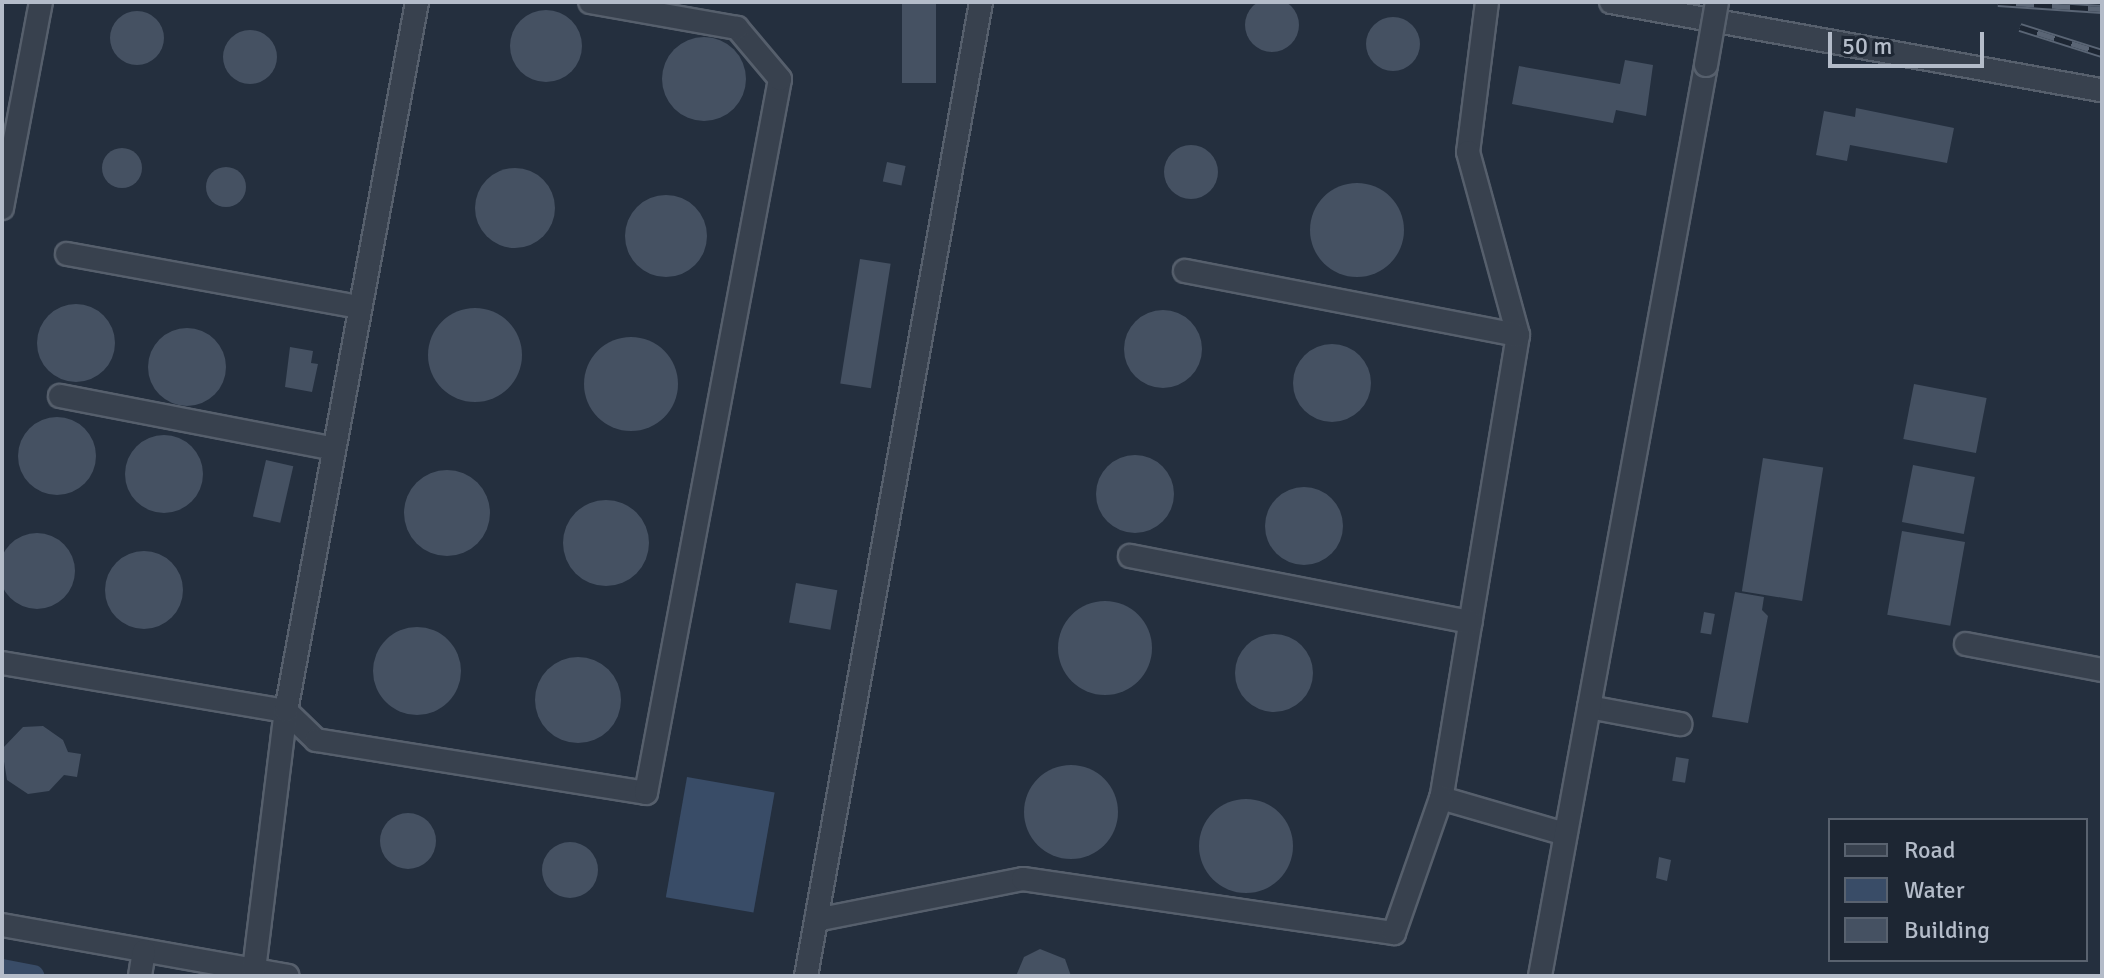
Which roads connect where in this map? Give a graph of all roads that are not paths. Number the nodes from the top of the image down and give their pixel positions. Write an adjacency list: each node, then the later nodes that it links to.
1 (41, 2): 9 (lane)
2 (417, 2): 12 (lane)
3 (590, 2): 22 (lane)
4 (981, 2): 26 (lane)
5 (1487, 2): 13 (lane)
6 (1611, 2): 8 (lane)
7 (1717, 2): 21 (lane, bridge)
8 (2102, 90)
9 (2, 208)
10 (67, 254): 12 (lane)
11 (1185, 271): 13 (lane)
12 (360, 307): 15 (lane)
13 (1518, 335): 17 (lane)
14 (60, 396): 15 (lane)
15 (334, 449): 22 (lane)
16 (1130, 556): 17 (lane)
17 (1471, 622): 24 (lane)
18 (1966, 644): 20 (lane)
19 (2, 663): 22 (lane)
20 (2102, 670)
21 (1589, 707): 23 (lane); 25 (lane)
22 (286, 711): 29 (lane)
23 (1680, 724)
24 (1441, 798): 25 (lane); 26 (lane)
25 (1565, 834): 33 (lane)
26 (816, 920): 32 (lane)
27 (2, 925): 28 (lane)
28 (144, 951): 29 (lane); 30 (lane)
29 (254, 970): 31 (lane)
30 (140, 976)
31 (287, 976)
32 (806, 976)
33 (1540, 976)

